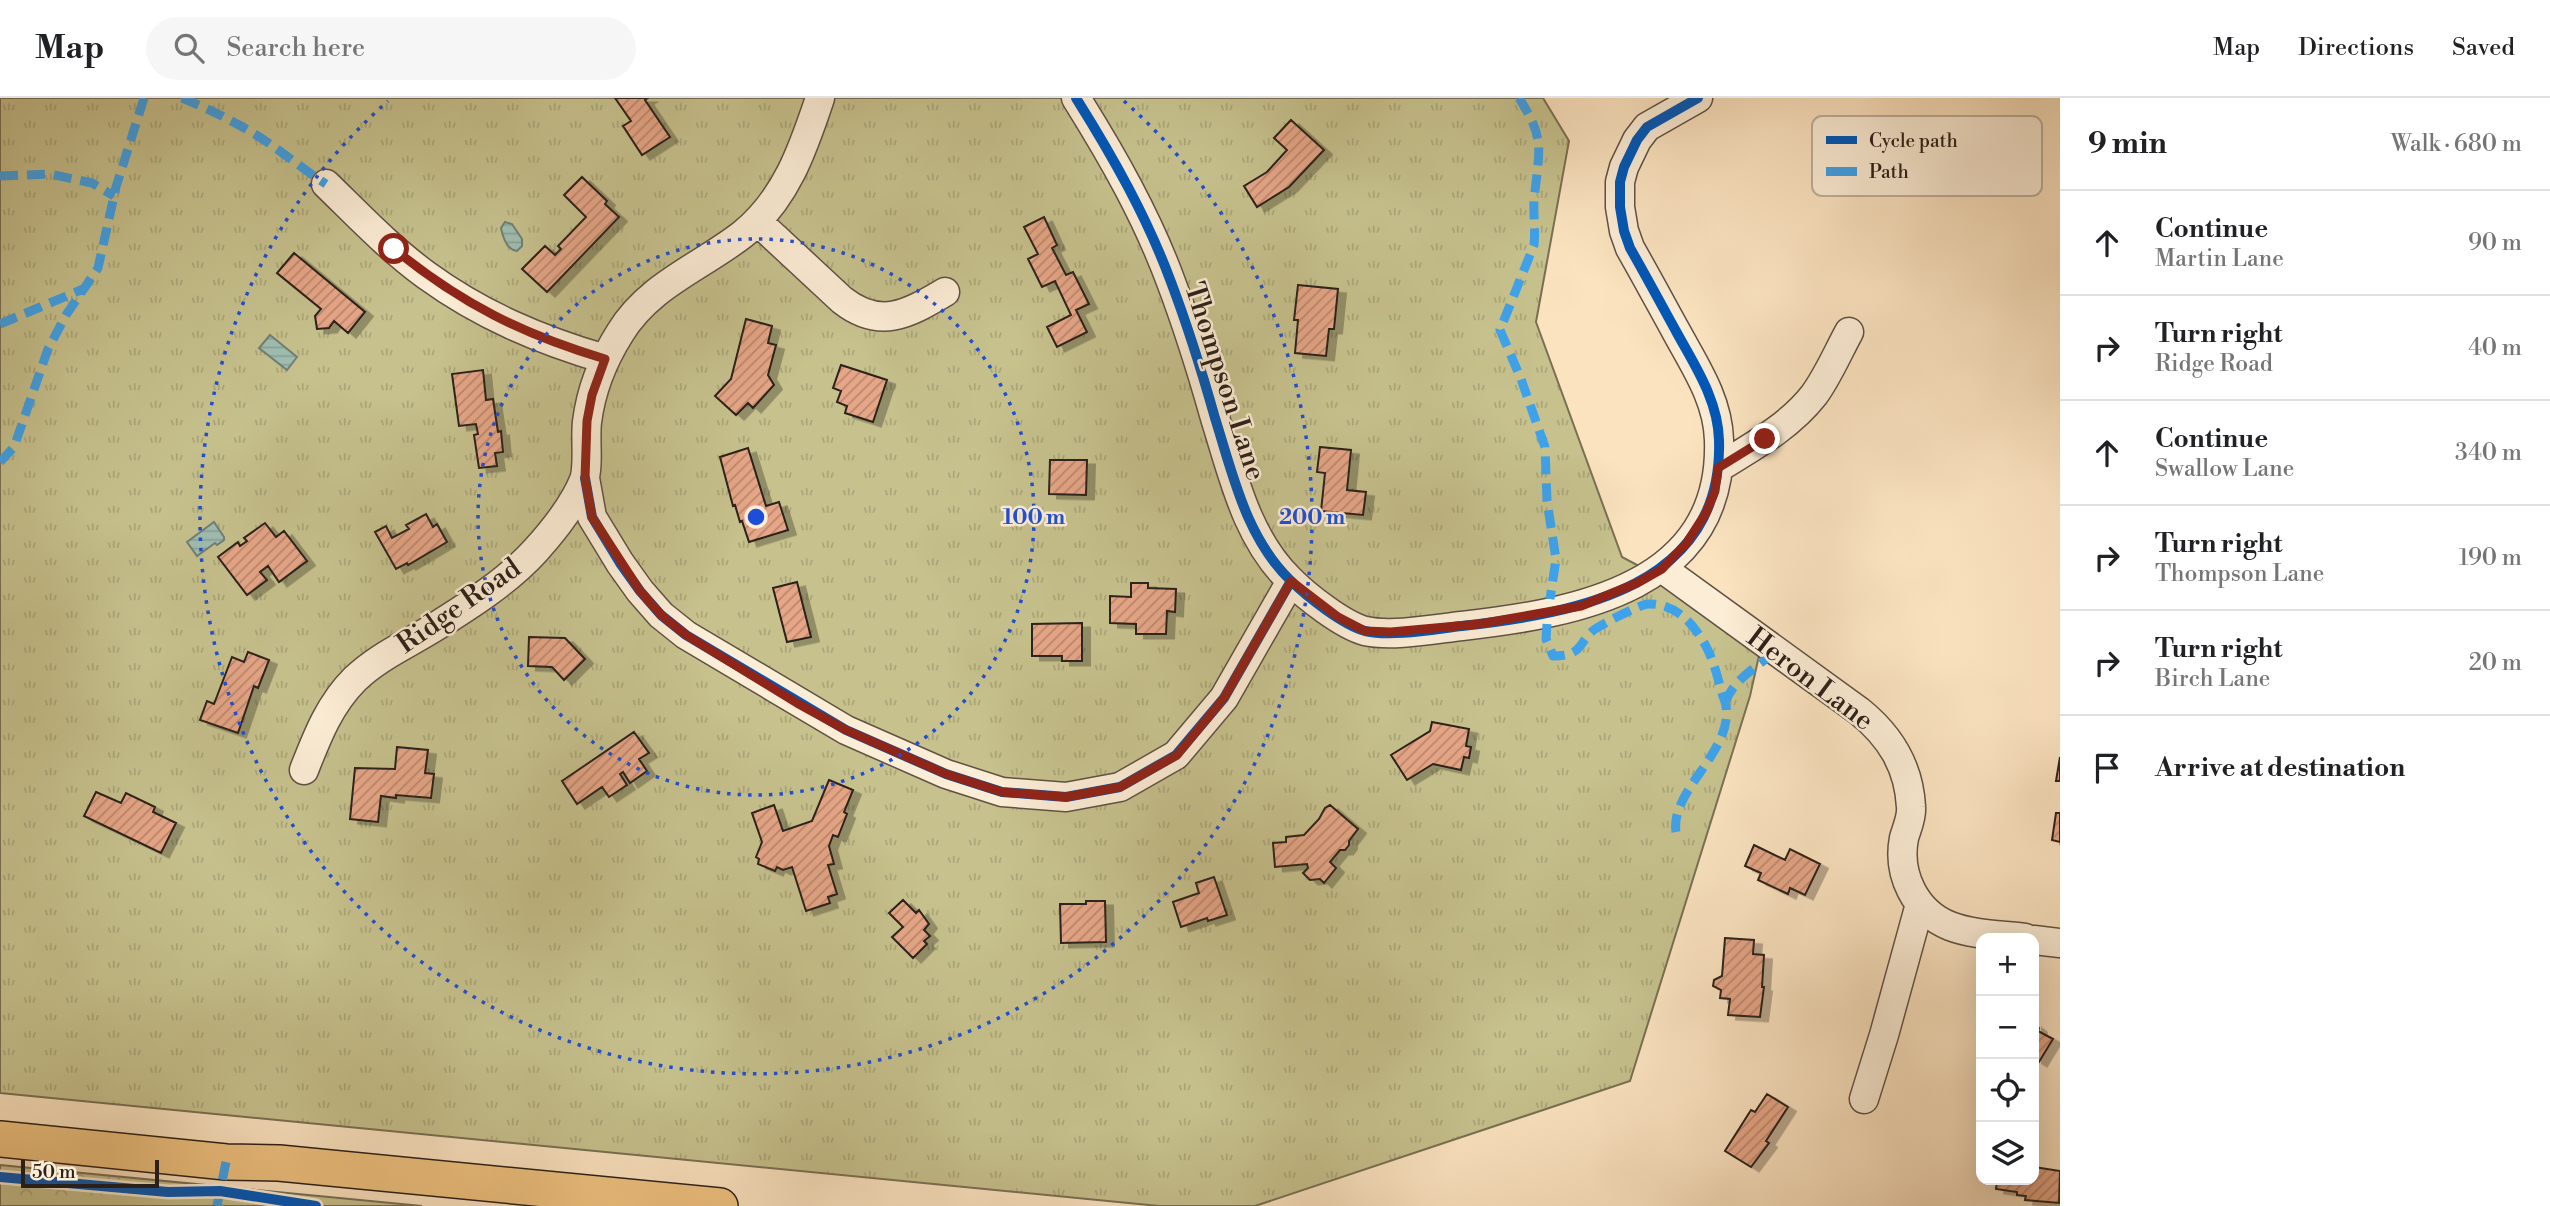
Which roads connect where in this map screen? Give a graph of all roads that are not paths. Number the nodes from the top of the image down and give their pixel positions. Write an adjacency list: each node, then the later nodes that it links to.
1 (820, 98): 5 (street, Ridge Road)
2 (1076, 98): 12 (street, Thompson Lane)
3 (1698, 98): 9 (street, Thompson Lane)
4 (326, 184): 8 (street)
5 (757, 221): 6 (street); 8 (street, Ridge Road)
6 (945, 292)
7 (1849, 332): 9 (street)
8 (605, 359): 10 (street, Ridge Road)
9 (1718, 468): 11 (street, Thompson Lane)
10 (585, 478): 12 (street); 13 (street, Ridge Road)
11 (1662, 569): 12 (street, Thompson Lane); 14 (street, Heron Lane)
12 (1291, 581)
13 (304, 771)
14 (1920, 904): 15 (street); 18 (street)
15 (1996, 933)
16 (2039, 941): 17 (street)
17 (2060, 943)
18 (1864, 1099)
19 (0, 1139): 20 (main road)
20 (720, 1206)

